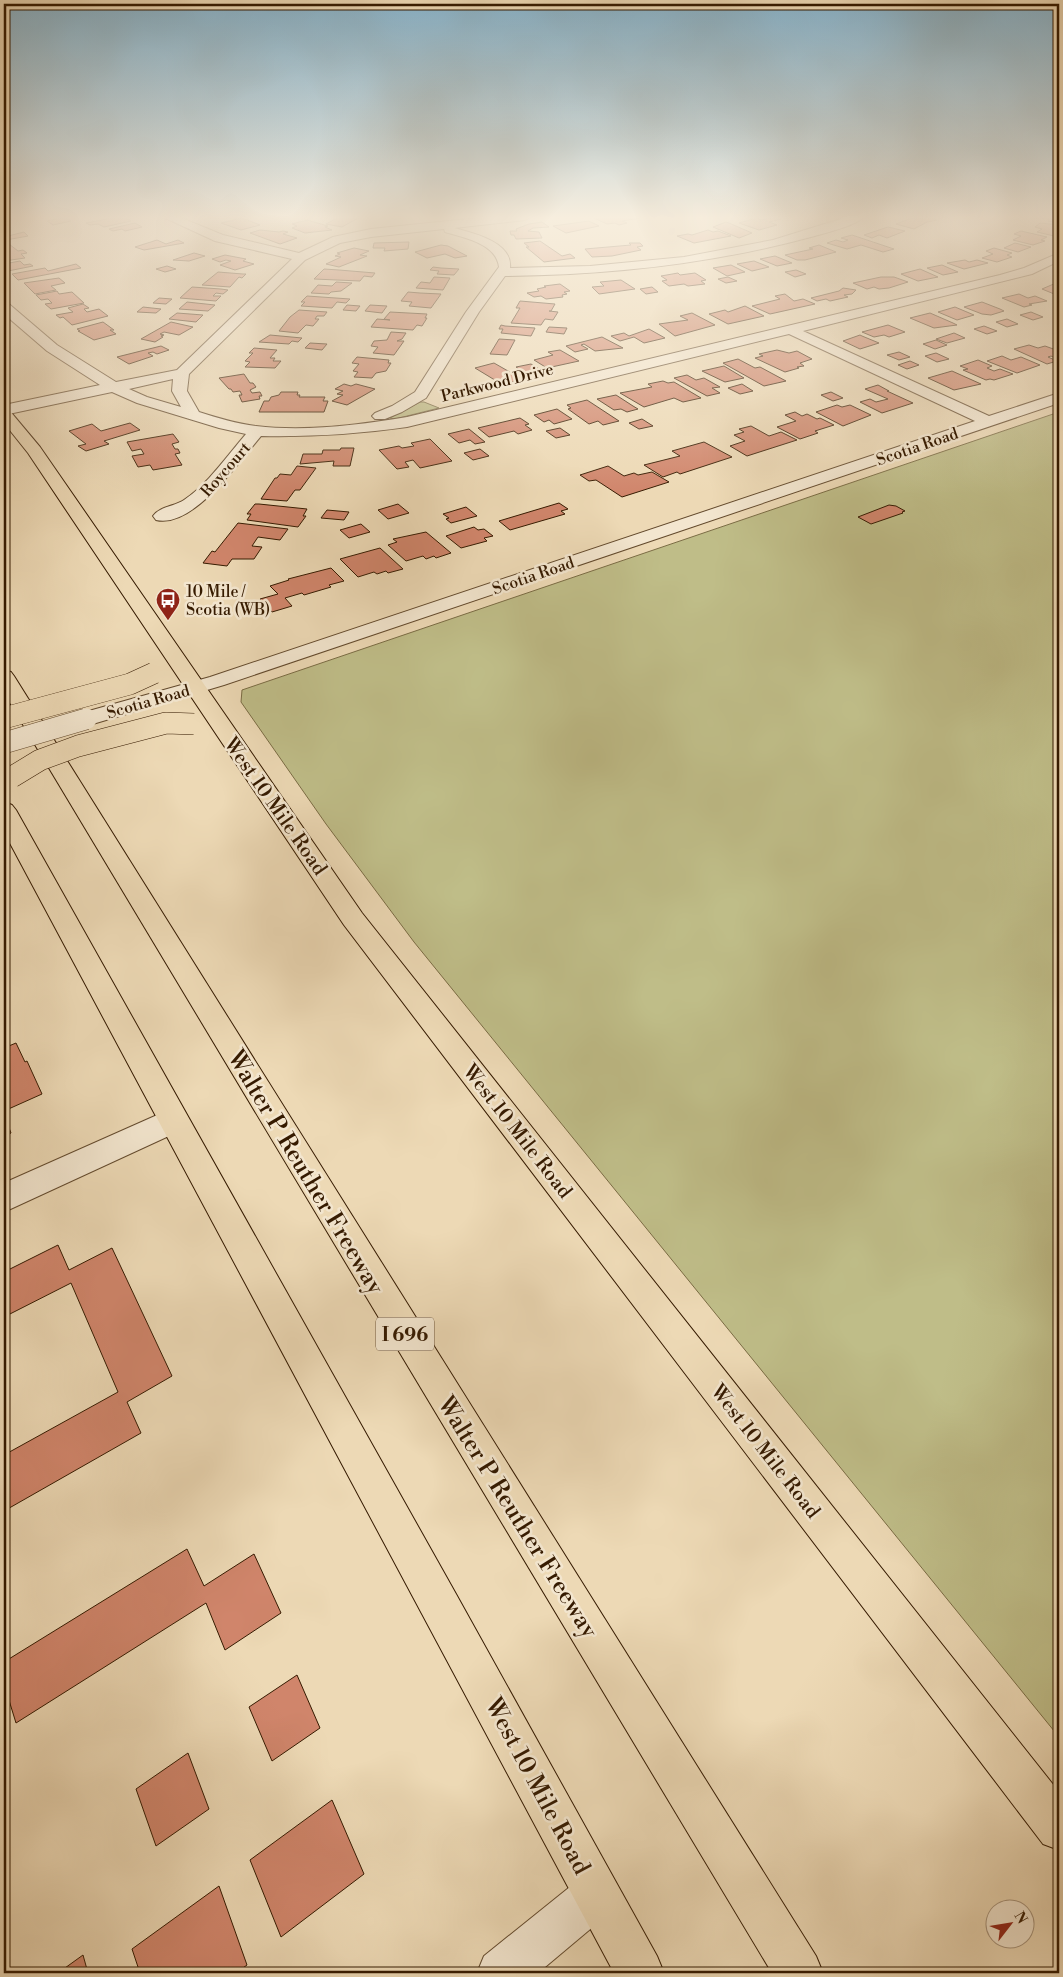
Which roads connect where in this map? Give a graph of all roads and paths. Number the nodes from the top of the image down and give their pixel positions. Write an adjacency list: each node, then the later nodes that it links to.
1 (7, 309): 7 (street, Parkwood Drive)
2 (247, 309): 6 (street)
3 (475, 309): 8 (street)
4 (876, 309): 5 (street, Parkwood Drive)
5 (791, 330): 10 (street, Parkwood Drive); 13 (street)
6 (182, 373): 7 (street); 12 (street)
7 (113, 387): 11 (street); 12 (street, Parkwood Drive)
8 (421, 395): 10 (street); 14 (street)
9 (1059, 398): 13 (street, Scotia Road)
10 (460, 408): 14 (street, Parkwood Drive)
11 (4, 412): 17 (main road, West 10 Mile Road)
12 (193, 415): 15 (street, Parkwood Drive)
13 (989, 422): 19 (street, Scotia Road)
14 (341, 429): 15 (street, Parkwood Drive)
15 (257, 431): 16 (street, Roycourt)
16 (162, 516)
17 (171, 653): 19 (main road, West 10 Mile Road); 20 (main road, bridge)
18 (4, 676): 31 (main road, Walter P Reuther Freeway / I 696)
19 (182, 691): 21 (main road, West 10 Mile Road); 22 (street, Scotia Road, bridge)
20 (4, 718)
21 (225, 733): 23 (main road, bridge); 27 (main road, West 10 Mile Road)
22 (4, 744)
23 (8, 782)
24 (4, 810): 25 (main road, West 10 Mile Road)
25 (173, 1120): 26 (street); 28 (main road, West 10 Mile Road)
26 (4, 1198)
27 (1059, 1828)
28 (597, 1894): 29 (street); 30 (main road, West 10 Mile Road)
29 (501, 1973)
30 (640, 1973)
31 (799, 1973)

